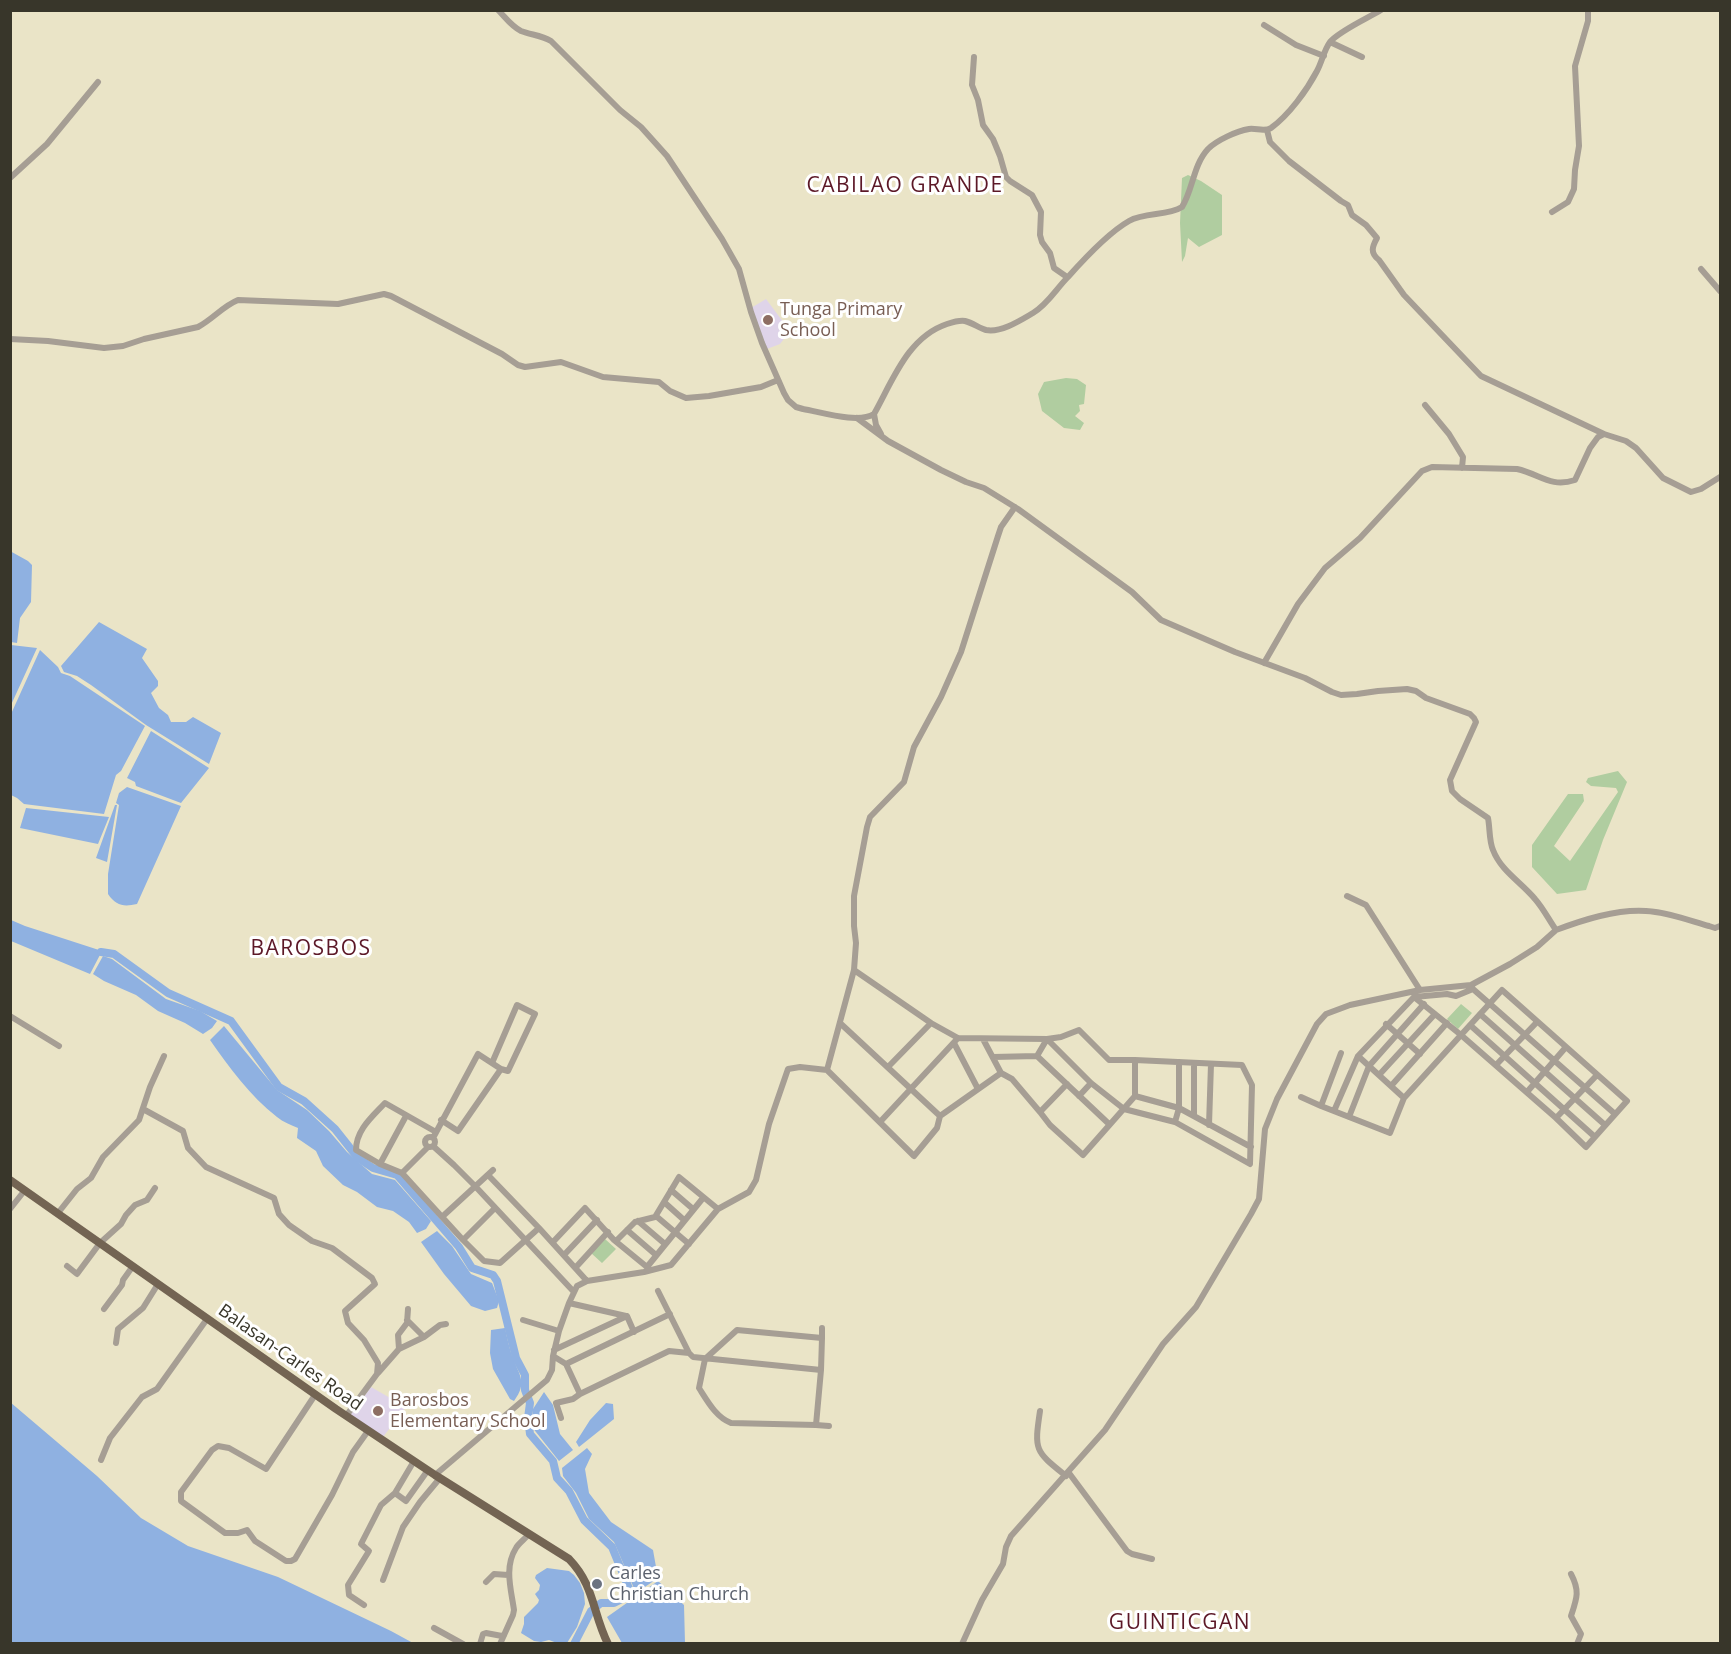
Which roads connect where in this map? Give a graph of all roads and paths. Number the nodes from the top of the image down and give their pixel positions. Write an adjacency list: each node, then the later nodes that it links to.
1 (498, 10): 17 (street)
2 (1381, 10): 5 (street)
3 (1588, 10): 12 (street)
4 (1264, 25): 6 (street)
5 (1330, 42): 6 (street); 8 (street)
6 (1324, 56): 10 (street)
7 (974, 57): 14 (street)
8 (1362, 57)
9 (98, 82): 11 (street)
10 (1268, 130): 14 (street); 21 (street)
11 (10, 177)
12 (1552, 212)
13 (1701, 269): 15 (street)
14 (1067, 277): 19 (street)
15 (1720, 291)
16 (10, 339): 17 (street)
17 (778, 380): 20 (street)
18 (1425, 405): 23 (street)
19 (874, 414): 20 (street); 22 (street)
20 (857, 418): 22 (street)
21 (1604, 434): 23 (street); 24 (street)
22 (888, 441): 25 (street)
23 (1462, 468): 26 (street)
24 (1720, 477)
25 (1015, 507): 26 (street); 30 (street)
26 (1264, 663): 29 (street)
27 (1347, 896): 32 (street)
28 (1720, 927): 29 (street)
29 (1556, 930): 31 (street)
30 (854, 970): 40 (street); 41 (street)
31 (1472, 987): 32 (street); 33 (street); 35 (street)
32 (1420, 990): 115 (street)
33 (1414, 997): 34 (street); 43 (street)
34 (1424, 1004): 36 (street); 45 (street)
35 (1489, 1004): 37 (street); 39 (street); 46 (street)
36 (1435, 1014): 42 (street); 51 (street)
37 (1480, 1014): 44 (street); 53 (street)
38 (10, 1016): 52 (street)
39 (1538, 1022): 46 (street); 54 (street)
40 (840, 1023): 70 (street); 72 (street)
41 (931, 1023): 50 (street); 70 (street)
42 (1447, 1023): 47 (street); 56 (street)
43 (1386, 1024): 45 (street); 59 (street)
44 (1470, 1025): 47 (street); 60 (street)
45 (1398, 1034): 51 (street); 69 (street)
46 (1526, 1034): 53 (street); 63 (street)
47 (1461, 1035): 68 (street); 88 (street)
48 (983, 1039): 49 (street); 50 (street); 61 (street)
49 (1047, 1039): 58 (street); 62 (street); 77 (street)
50 (956, 1041): 82 (street); 83 (street)
51 (1408, 1044): 56 (street); 75 (street)
52 (59, 1046)
53 (1515, 1046): 60 (street); 73 (street)
54 (1566, 1047): 63 (street); 76 (street)
55 (1341, 1053): 90 (street)
56 (1420, 1054): 80 (street)
57 (164, 1056): 93 (street)
58 (1037, 1056): 61 (street); 79 (street)
59 (1358, 1056): 69 (street); 95 (street)
60 (1505, 1056): 68 (street); 78 (street)
61 (993, 1057): 74 (street)
62 (1134, 1060): 64 (street); 86 (street)
63 (1555, 1060): 73 (street); 81 (street)
64 (1179, 1062): 66 (street); 92 (street)
65 (492, 1063): 71 (street); 71 (street); 103 (street)
66 (1194, 1063): 67 (street); 100 (street)
67 (1211, 1064): 107 (street); 112 (street)
68 (1496, 1065): 84 (street)
69 (1369, 1066): 75 (street); 101 (street)
70 (888, 1067): 82 (street)
71 (501, 1069): 103 (street)
72 (827, 1070): 104 (street); 127 (street)
73 (1545, 1071): 78 (street); 89 (street)
74 (1001, 1073): 83 (street); 96 (street)
75 (1379, 1075): 80 (street)
76 (1597, 1075): 81 (street); 97 (street)
77 (1091, 1083): 85 (street); 91 (street)
78 (1535, 1083): 84 (street); 94 (street)
79 (1067, 1084): 85 (street); 96 (street)
80 (1391, 1086): 88 (street)
81 (1585, 1087): 89 (street); 97 (street)
82 (910, 1089): 99 (street); 104 (street)
83 (978, 1089): 99 (street)
84 (1527, 1092): 102 (street)
85 (1079, 1096): 106 (street)
86 (1135, 1096): 91 (street); 92 (street)
87 (1301, 1097): 90 (street)
88 (1404, 1098): 101 (street)
89 (1575, 1099): 94 (street); 108 (street)
90 (1321, 1106): 95 (street)
91 (1124, 1108): 105 (street); 106 (street)
92 (1179, 1108): 100 (street); 105 (street)
93 (143, 1109): 128 (street); 175 (street)
94 (1565, 1109): 102 (street); 110 (street)
95 (1334, 1111): 101 (street)
96 (1040, 1112): 106 (street)
97 (1615, 1114): 108 (street)
98 (406, 1116): 109 (street); 113 (street); 113 (street)
99 (940, 1116): 104 (street)
100 (1194, 1116): 107 (street)
101 (1349, 1117)
102 (1556, 1118): 110 (street)
103 (441, 1120): 109 (street)
104 (880, 1122)
105 (1175, 1122): 114 (street)
106 (1109, 1124)
107 (1209, 1125): 112 (street)
108 (1605, 1125): 110 (street)
109 (436, 1132): 111 (street)
110 (1595, 1137)
111 (430, 1147): 116 (street); 118 (street)
112 (1251, 1147): 114 (street)
113 (380, 1164): 116 (street)
114 (1250, 1164): 115 (street)
115 (1261, 1169): 187 (street)
116 (402, 1173): 129 (street)
117 (10, 1180): 120 (main road, Balasan-Carles Road)
118 (475, 1186): 124 (street); 129 (street); 134 (street)
119 (155, 1188): 142 (street)
120 (25, 1190): 125 (street); 128 (main road, Balasan-Carles Road)
121 (671, 1190): 122 (street); 123 (street); 126 (street)
122 (703, 1198): 126 (street); 127 (street)
123 (664, 1202): 130 (street); 132 (street)
124 (495, 1208): 138 (street); 139 (street)
125 (10, 1209)
126 (693, 1209): 132 (street)
127 (718, 1209): 144 (street)
128 (58, 1213): 142 (main road, Balasan-Carles Road)
129 (443, 1216): 138 (street)
130 (656, 1216): 133 (street); 137 (street)
131 (597, 1220): 136 (street); 141 (street); 145 (street)
132 (684, 1220): 137 (street)
133 (638, 1221): 135 (street); 143 (street)
134 (539, 1228): 139 (street); 141 (street)
135 (627, 1230): 140 (street); 146 (street)
136 (608, 1232): 140 (street); 149 (street)
137 (675, 1232): 143 (street); 144 (street)
138 (463, 1239): 139 (street)
139 (526, 1240): 153 (street)
140 (616, 1241): 146 (street)
141 (552, 1242): 145 (street)
142 (100, 1243): 147 (street); 148 (main road, Balasan-Carles Road)
143 (665, 1244): 146 (street)
144 (689, 1244): 150 (street)
145 (564, 1255): 150 (street)
146 (656, 1255)
147 (67, 1266)
148 (133, 1266): 151 (main road, Balasan-Carles Road); 155 (street)
149 (577, 1266)
150 (587, 1281): 153 (street)
151 (158, 1284): 159 (main road, Balasan-Carles Road); 168 (street)
152 (658, 1291): 157 (street)
153 (574, 1292): 154 (street)
154 (569, 1303): 158 (street); 164 (street)
155 (104, 1309)
156 (408, 1309): 160 (street)
157 (670, 1314): 165 (street); 171 (street)
158 (627, 1316): 165 (street); 170 (street)
159 (207, 1318): 177 (main road, Balasan-Carles Road); 184 (street)
160 (407, 1320): 166 (street); 169 (street)
161 (524, 1320): 164 (street)
162 (446, 1324): 166 (street)
163 (822, 1328): 167 (street)
164 (559, 1331): 170 (street)
165 (634, 1332): 173 (street)
166 (424, 1337): 169 (street)
167 (822, 1338): 172 (street); 174 (street)
168 (116, 1343)
169 (399, 1349): 175 (street)
170 (554, 1353): 173 (street); 186 (street)
171 (689, 1353): 172 (street); 176 (street)
172 (705, 1359): 174 (street); 181 (street)
173 (566, 1364): 176 (street)
174 (821, 1370): 181 (street)
175 (377, 1374): 179 (street)
176 (580, 1394): 180 (street)
177 (315, 1395): 179 (main road, Balasan-Carles Road); 183 (street)
178 (1040, 1411): 187 (street)
179 (346, 1416): 183 (main road, Balasan-Carles Road)
180 (561, 1418)
181 (816, 1425): 182 (street)
182 (829, 1426)
183 (368, 1431): 185 (main road, Balasan-Carles Road)
184 (101, 1460)
185 (414, 1461): 186 (main road, Balasan-Carles Road); 188 (street)
186 (434, 1474): 188 (street); 189 (main road, Balasan-Carles Road); 193 (street)
187 (1067, 1474): 190 (street); 202 (street)
188 (395, 1493): 195 (street)
189 (529, 1534): 192 (street); 201 (main road, Balasan-Carles Road)
190 (1152, 1559)
191 (1571, 1574): 203 (street)
192 (508, 1575): 194 (street); 197 (street)
193 (383, 1580)
194 (486, 1582)
195 (364, 1605)
196 (434, 1628): 198 (street)
197 (504, 1635): 199 (street); 200 (street)
198 (463, 1644)
199 (480, 1644)
200 (500, 1644)
201 (608, 1644)
202 (962, 1644)
203 (1577, 1644)

